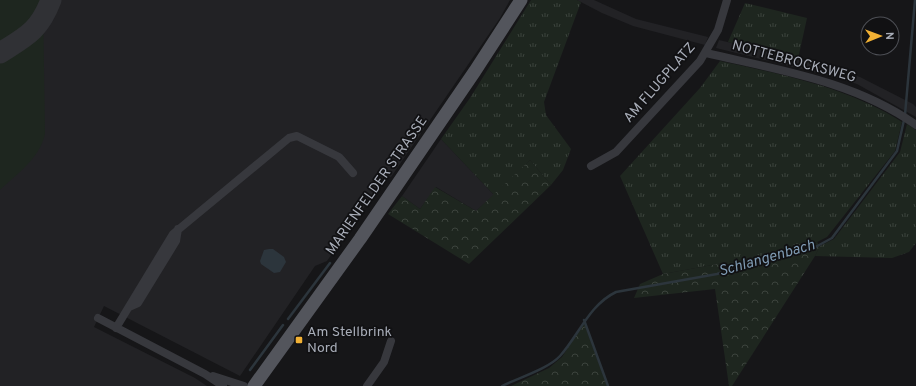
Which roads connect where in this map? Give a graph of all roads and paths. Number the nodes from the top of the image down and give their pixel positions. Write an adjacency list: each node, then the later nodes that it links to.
1 (520, 0): 13 (main road, MARIENFELDER STRASSE)
2 (727, 0): 3 (street, AM FLUGPLATZ)
3 (706, 53): 4 (street, NOTTEBROCKSWEG); 5 (street, AM FLUGPLATZ)
4 (913, 123)
5 (591, 166)
6 (353, 173): 8 (street)
7 (98, 318): 8 (street)
8 (116, 328): 10 (street)
9 (391, 341): 14 (street)
10 (205, 374): 11 (street); 12 (street)
11 (223, 386)
12 (244, 386)
13 (254, 386)
14 (367, 386)

